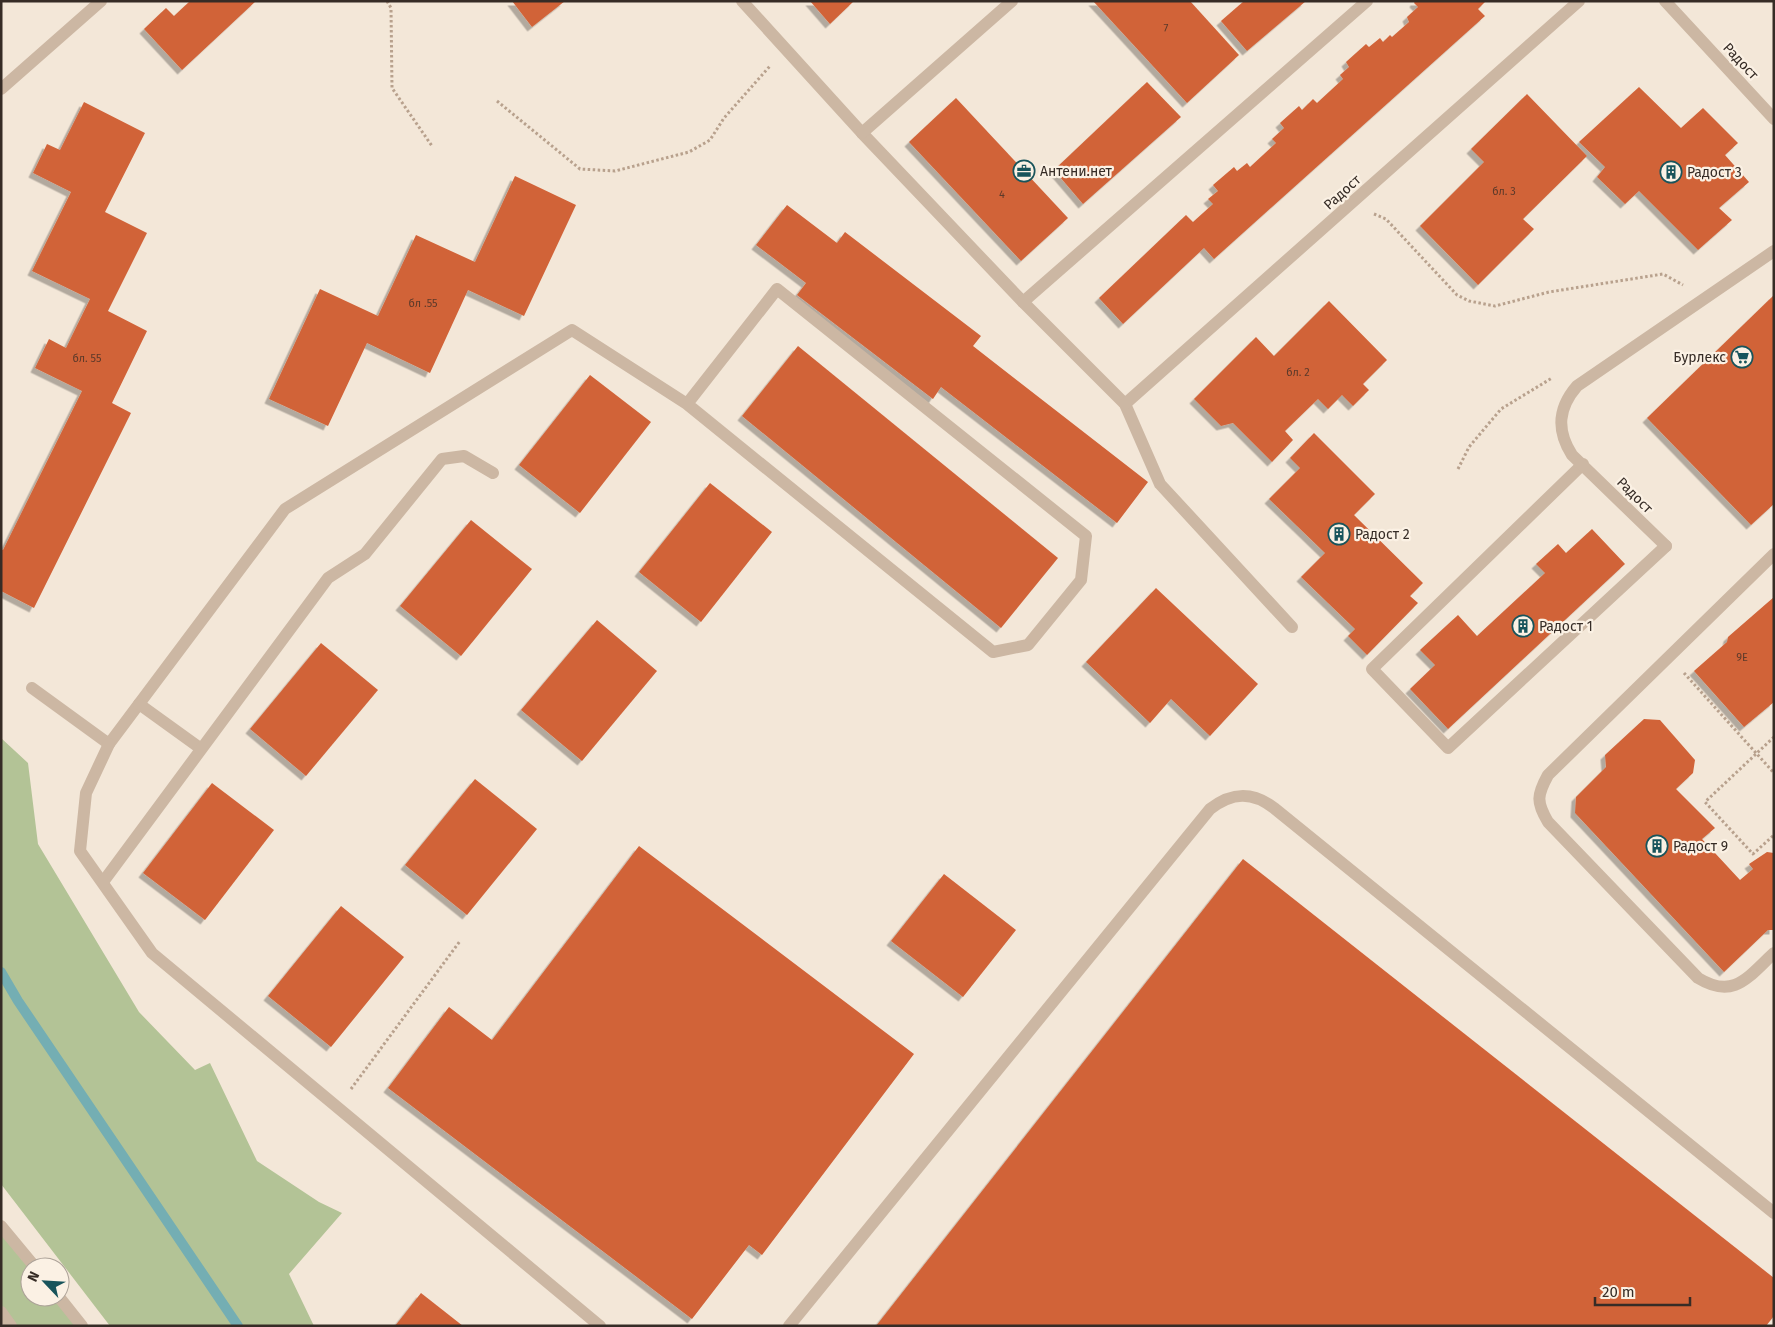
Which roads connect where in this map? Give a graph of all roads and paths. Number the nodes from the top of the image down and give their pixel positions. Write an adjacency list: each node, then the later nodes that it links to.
1 (101, 1): 9 (street)
2 (387, 1): 13 (path)
3 (742, 1): 8 (street)
4 (1012, 1): 12 (street)
5 (1367, 1): 17 (street)
6 (1579, 1): 14 (street, Радост)
7 (1665, 1): 11 (street, Радост)
8 (785, 49): 10 (path); 12 (street)
9 (1, 89)
10 (497, 101)
11 (1774, 119)
12 (862, 133): 17 (street)
13 (432, 146)
14 (1350, 204): 16 (path); 20 (street, Радост)
15 (1774, 251): 16 (street, Радост)
16 (1706, 298): 18 (street, Радост)
17 (1023, 302): 20 (street)
18 (1588, 380): 21 (street, Радост); 22 (path)
19 (687, 404): 19 (street); 28 (street)
20 (1124, 404): 25 (street)
21 (1583, 464): 21 (street, Радост)
22 (1458, 469)
23 (493, 473): 31 (street)
24 (1774, 554): 26 (street)
25 (1292, 627)
26 (1669, 656): 32 (path); 37 (street)
27 (32, 688): 30 (street)
28 (139, 704): 30 (street); 31 (street)
29 (1774, 737): 32 (path)
30 (109, 744): 35 (street)
31 (200, 748): 35 (street)
32 (1755, 755): 33 (path); 34 (path)
33 (1774, 774)
34 (1774, 835)
35 (103, 882): 38 (street)
36 (460, 940): 38 (path)
37 (1774, 953)
38 (337, 1108): 46 (street)
39 (1774, 1213): 47 (street)
40 (1, 1226): 41 (street)
41 (27, 1257)
42 (67, 1307): 45 (street)
43 (1, 1312): 44 (street)
44 (11, 1326)
45 (82, 1326)
46 (600, 1326)
47 (789, 1326)

